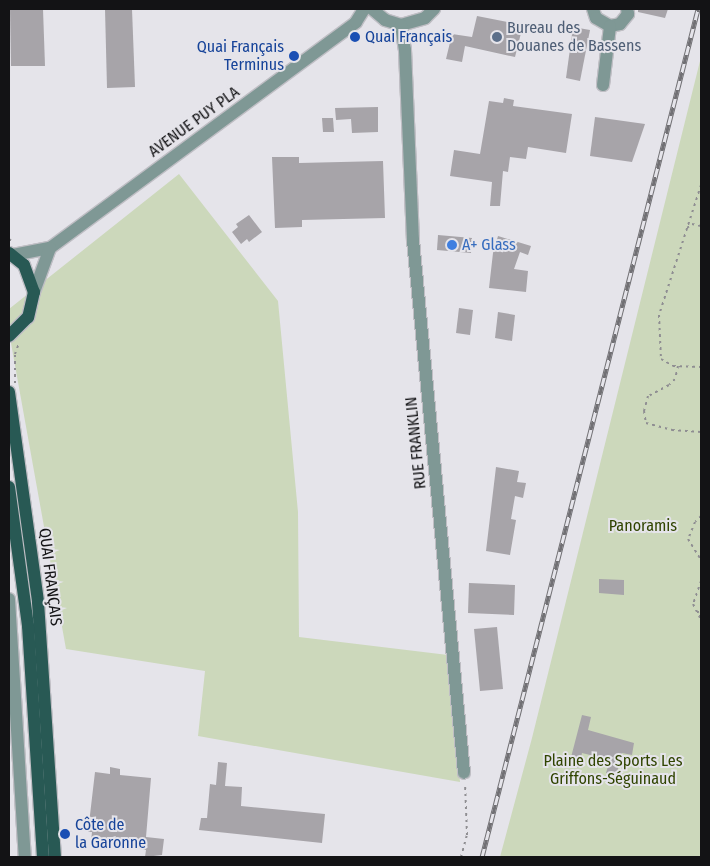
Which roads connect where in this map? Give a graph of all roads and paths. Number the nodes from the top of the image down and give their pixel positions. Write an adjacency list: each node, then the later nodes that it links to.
1 (364, 9): 7 (street, AVENUE PUY PLA)
2 (372, 9): 6 (street)
3 (434, 9): 8 (street)
4 (593, 9): 9 (street)
5 (627, 9): 9 (street)
6 (385, 20): 7 (street); 8 (street)
7 (356, 22): 14 (street, AVENUE PUY PLA)
8 (401, 25): 30 (street, RUE FRANKLIN)
9 (610, 26): 10 (street)
10 (603, 85)
11 (701, 185): 13 (path)
12 (701, 226): 13 (path)
13 (687, 227): 18 (path)
14 (50, 248): 15 (street, AVENUE PUY PLA); 16 (street)
15 (11, 254): 16 (main road)
16 (34, 292): 17 (main road)
17 (9, 336)
18 (678, 366): 19 (path); 21 (path)
19 (701, 367)
20 (9, 392): 33 (main road, QUAI FRANÇAIS)
21 (701, 432)
22 (9, 487): 32 (main road, QUAI FRANÇAIS)
23 (701, 516): 24 (path)
24 (701, 560)
25 (701, 581): 28 (path)
26 (9, 599): 31 (street)
27 (701, 610): 28 (path)
28 (697, 613): 29 (path)
29 (701, 620)
30 (464, 773): 34 (path)
31 (24, 857)
32 (42, 857)
33 (55, 857)
34 (462, 857)

